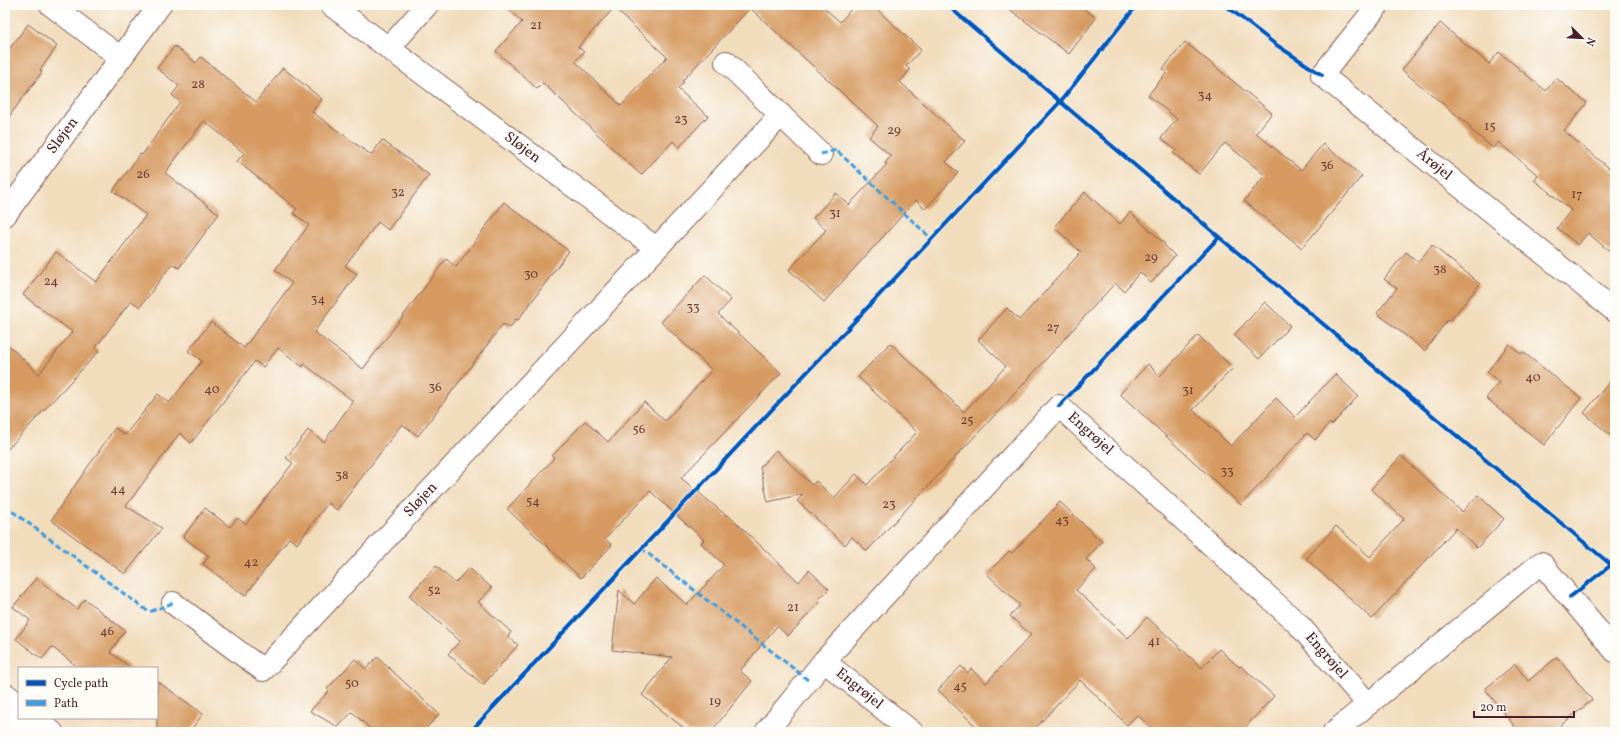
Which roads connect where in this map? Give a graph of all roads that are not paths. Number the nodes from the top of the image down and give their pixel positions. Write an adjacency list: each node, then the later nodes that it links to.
1 (51, 5): 7 (street)
2 (160, 5): 7 (street, Sløjen)
3 (331, 5): 6 (street, Sløjen)
4 (428, 5): 6 (street)
5 (1378, 5): 13 (street, Årøjel)
6 (389, 48): 12 (street, Sløjen)
7 (121, 58): 11 (street, Sløjen)
8 (726, 62): 9 (street)
9 (781, 115): 10 (street); 12 (street, Sløjen)
10 (821, 154)
11 (5, 215)
12 (656, 248): 14 (street, Sløjen)
13 (1615, 311)
14 (173, 603)
15 (1615, 651): 19 (street)
16 (824, 661): 19 (street, Engrøjel); 24 (street, Engrøjel); 25 (street, Engrøjel)
17 (5, 694): 18 (street)
18 (18, 704)
19 (1368, 704): 26 (street)
20 (5, 718): 22 (street)
21 (36, 719): 23 (street)
22 (30, 732)
23 (52, 732)
24 (766, 732)
25 (912, 732)
26 (1334, 732)

